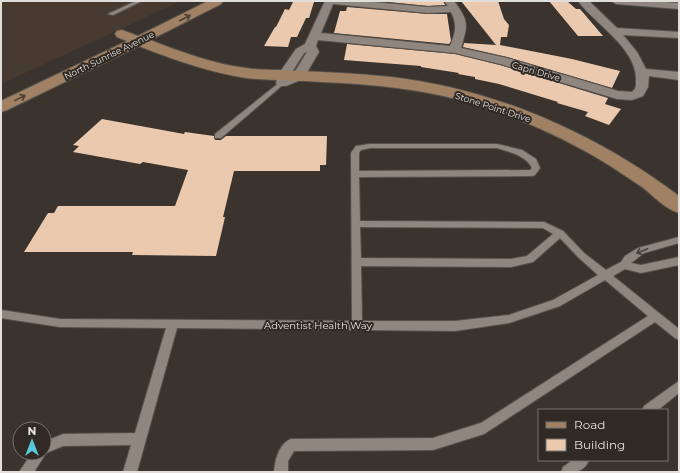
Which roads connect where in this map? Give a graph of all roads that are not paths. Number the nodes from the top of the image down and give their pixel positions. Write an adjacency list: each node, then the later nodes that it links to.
1 (140, 1): 10 (lane)
2 (192, 1): 9 (street)
3 (217, 1): 14 (street, North Sunrise Avenue, one-way to 3)
4 (330, 1): 7 (street); 16 (street)
5 (583, 1): 11 (street)
6 (616, 1): 8 (street)
7 (452, 5): 17 (street)
8 (679, 6)
9 (168, 13)
10 (111, 14)
11 (614, 31): 15 (street); 19 (street)
12 (122, 34): 13 (street, Stone Point Drive); 18 (street, North Sunrise Avenue)
13 (137, 34): 14 (street, North Sunrise Avenue); 21 (street, Stone Point Drive); 22 (street, North Sunrise Avenue, one-way to 13)
14 (153, 34): 21 (street, Stone Point Drive)
15 (679, 35)
16 (312, 46): 17 (street, Capri Drive); 21 (street); 21 (street, Capri Drive)
17 (455, 50): 19 (street, Capri Drive)
18 (76, 56)
19 (643, 72): 20 (street)
20 (679, 76)
21 (288, 78): 23 (lane); 25 (street, Stone Point Drive)
22 (1, 107)
23 (218, 136)
24 (356, 174): 24 (lane); 26 (lane)
25 (679, 206)
26 (356, 224): 27 (lane); 30 (lane)
27 (560, 234): 30 (lane); 32 (lane)
28 (679, 240): 31 (lane, Adventist Health Way, one-way to 31)
29 (679, 261): 31 (lane)
30 (356, 262): 36 (lane)
31 (624, 265): 32 (lane, Adventist Health Way)
32 (606, 275): 34 (lane); 36 (lane, Adventist Health Way)
33 (1, 314): 35 (lane, Adventist Health Way)
34 (656, 316): 37 (lane); 46 (lane)
35 (173, 324): 36 (lane, Adventist Health Way); 40 (lane)
36 (357, 325)
37 (679, 335)
38 (679, 386): 39 (lane)
39 (649, 409)
40 (139, 439): 41 (lane); 45 (lane)
41 (52, 445)
42 (34, 461): 44 (lane)
43 (582, 461): 47 (lane)
44 (26, 472)
45 (130, 472)
46 (280, 472)
47 (568, 472)

